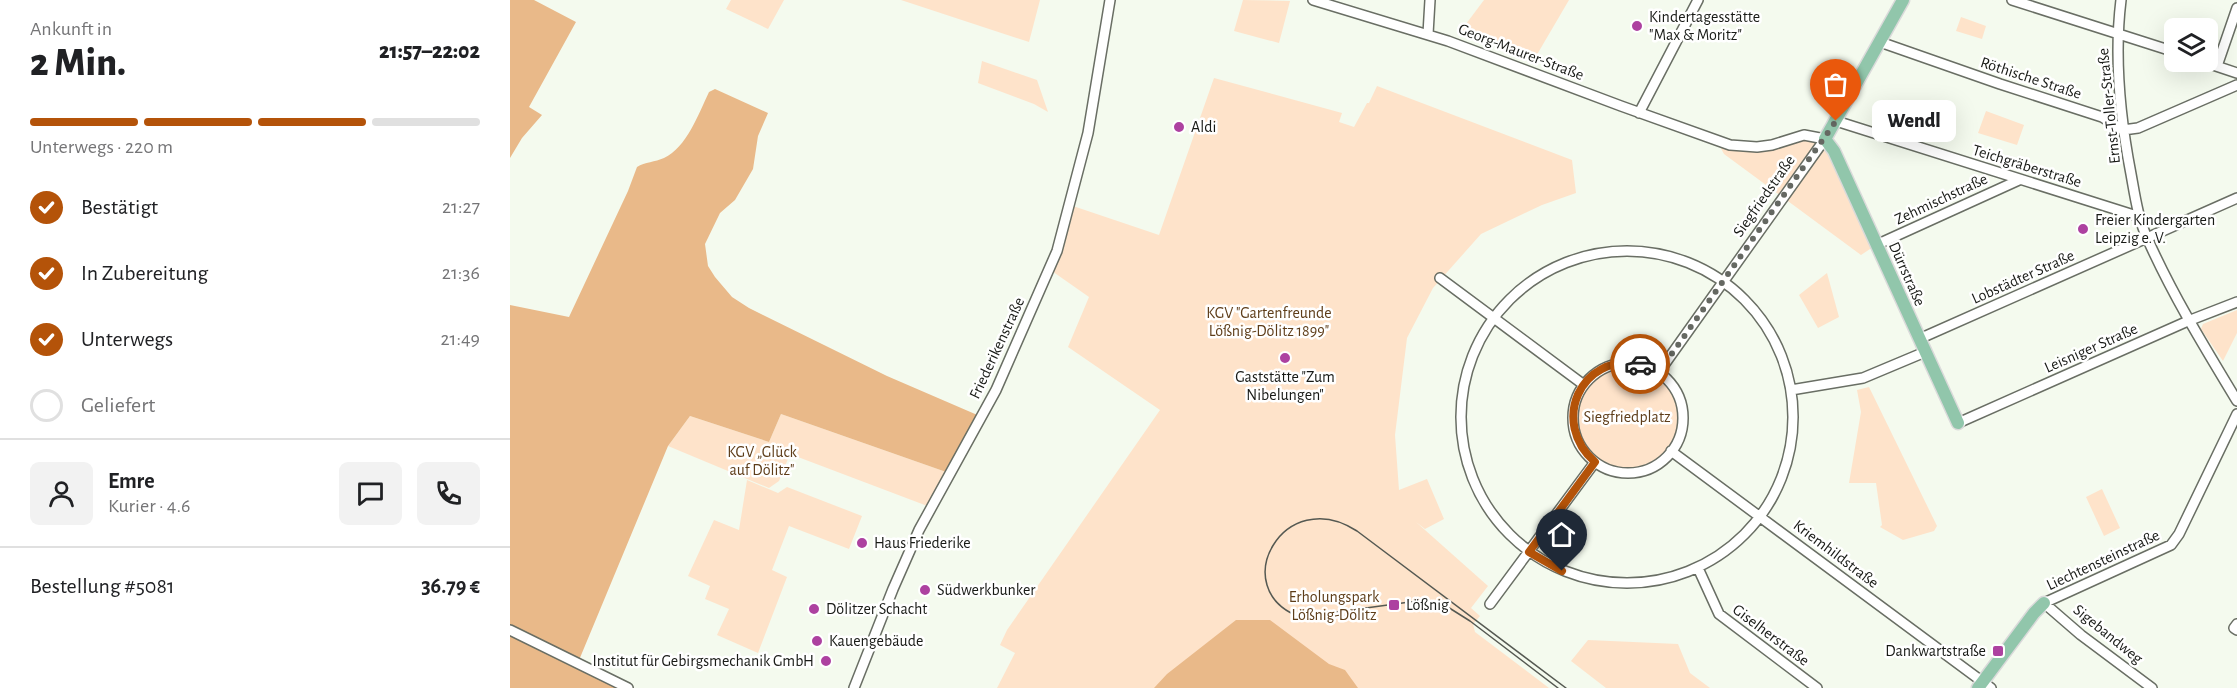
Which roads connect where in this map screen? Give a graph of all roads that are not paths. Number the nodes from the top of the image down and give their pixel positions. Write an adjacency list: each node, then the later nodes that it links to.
1 (1110, 0): 49 (street, Friederikenstraße)
2 (1312, 0): 9 (street, Georg-Maurer-Straße)
3 (1430, 0): 9 (street)
4 (1698, 0): 17 (street)
5 (1903, 0): 11 (main road, Siegfriedstraße)
6 (2013, 0): 10 (street)
7 (2121, 0): 10 (street, Ernst-Toller-Straße)
8 (2237, 8): 13 (street)
9 (1428, 34): 17 (street, Georg-Maurer-Straße)
10 (2117, 34): 12 (street); 19 (street, Ernst-Toller-Straße)
11 (1880, 42): 18 (main road, Siegfriedstraße); 19 (street, Röthische Straße)
12 (2164, 49)
13 (2218, 63)
14 (2218, 66): 15 (street)
15 (2237, 73)
16 (2237, 85): 19 (street)
17 (1640, 113): 20 (street, Georg-Maurer-Straße)
18 (1836, 121): 20 (main road, Siegfriedstraße); 21 (street, Teichgräberstraße)
19 (2123, 130): 23 (street, Ernst-Toller-Straße)
20 (1825, 139): 25 (main road, Dürrstraße); 27 (street, Siegfriedstraße)
21 (2019, 180): 23 (street, Teichgräberstraße); 25 (street, Zehmischstraße)
22 (2237, 198): 24 (street, Lobstädter Straße)
23 (2140, 217): 24 (street, Ernst-Toller-Straße)
24 (2147, 239): 30 (street, Ernst-Toller-Straße); 31 (street, Lobstädter Straße)
25 (1876, 245): 31 (main road, Dürrstraße)
26 (1440, 278): 29 (street)
27 (1724, 282): 29 (street); 33 (street, Siegfriedstraße); 35 (street)
28 (2237, 302): 30 (street, Leisniger Straße)
29 (1495, 318): 34 (street); 42 (street)
30 (2188, 321): 36 (street, Ernst-Toller-Straße); 38 (street, Leisniger Straße)
31 (1919, 339): 32 (main road, Dürrstraße)
32 (1925, 352): 35 (street); 38 (main road, Dürrstraße)
33 (1659, 372): 34 (street); 39 (street)
34 (1584, 384): 40 (street)
35 (1791, 390): 41 (street)
36 (2237, 400)
37 (2237, 414): 44 (street, Liechtensteinstraße)
38 (1958, 423)
39 (1671, 451): 40 (street); 41 (street, Kriemhildstraße)
40 (1595, 462): 42 (street)
41 (1761, 517): 43 (street); 47 (street, Kriemhildstraße)
42 (1529, 552): 43 (street); 45 (street)
43 (1698, 568): 50 (street, Giselherstraße)
44 (2044, 603): 47 (main road); 51 (street, Sigebandweg)
45 (1490, 604)
46 (510, 630): 48 (street)
47 (1984, 686)
48 (628, 688)
49 (854, 688)
50 (1817, 688)
51 (2152, 688)

